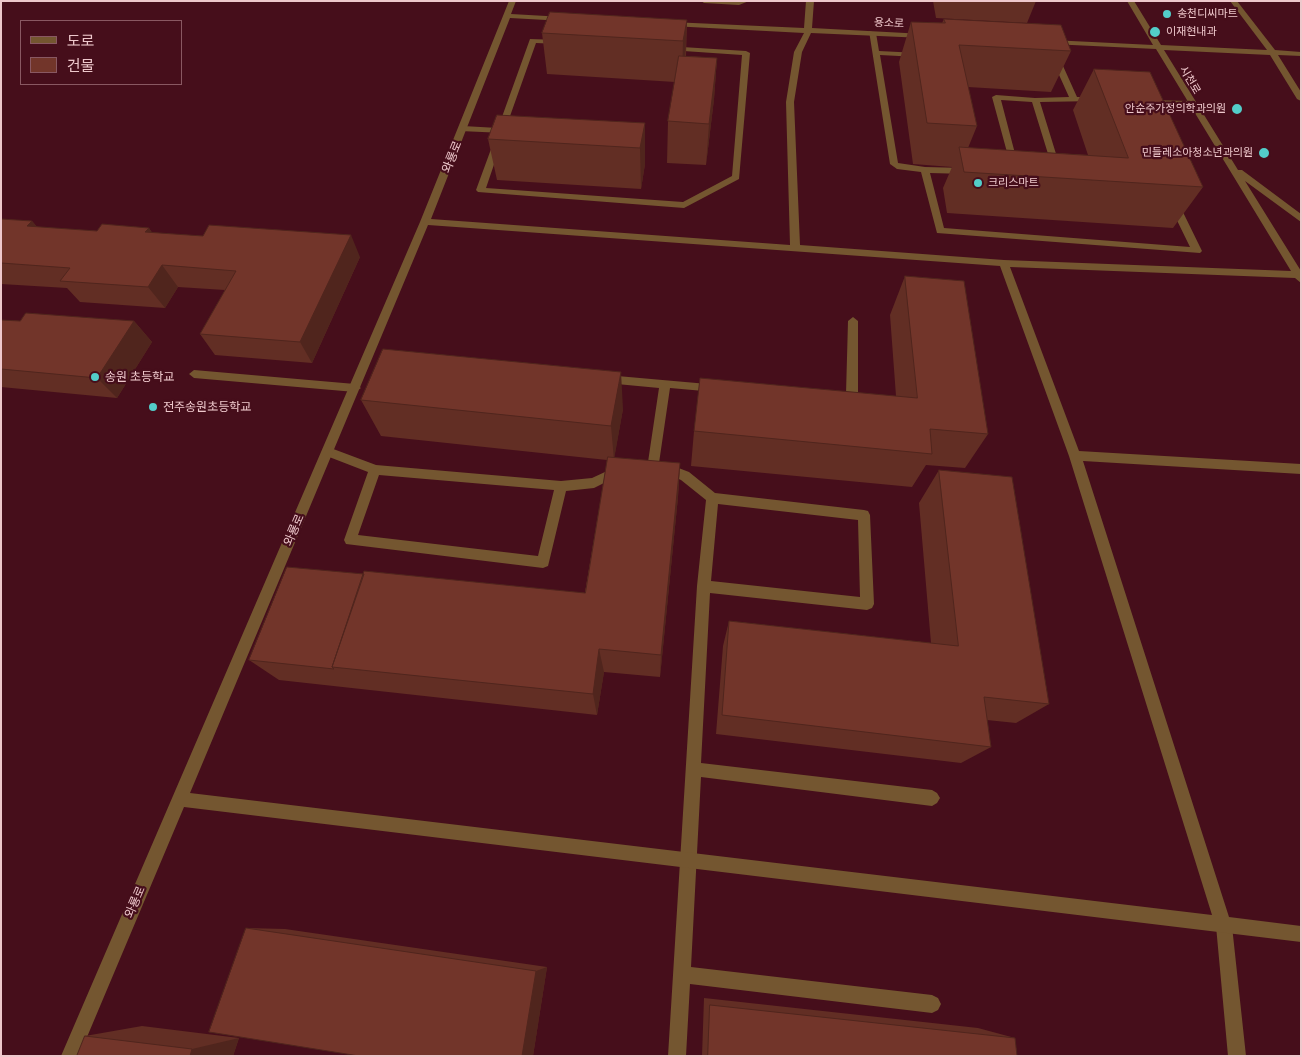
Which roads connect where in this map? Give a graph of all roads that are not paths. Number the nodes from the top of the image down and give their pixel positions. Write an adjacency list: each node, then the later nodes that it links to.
1 (513, 1): 7 (street, 와룡로)
2 (704, 1): 3 (street)
3 (746, 1)
4 (810, 1): 10 (street)
5 (1130, 1): 16 (street, 시천로)
6 (1233, 1): 19 (street)
7 (506, 16): 8 (street); 30 (street, 와룡로)
8 (575, 20)
9 (662, 24): 10 (street, 용소로)
10 (808, 30): 11 (street, 용소로); 40 (street)
11 (872, 33): 12 (street, 용소로); 18 (street)
12 (931, 36)
13 (1039, 42): 14 (street)
14 (1049, 42): 16 (street); 23 (street)
15 (572, 43): 31 (street)
16 (1158, 47): 19 (street); 29 (street, 시천로)
17 (659, 48): 31 (street)
18 (876, 53): 21 (street); 33 (street)
19 (1273, 53): 20 (street); 25 (street)
20 (1301, 54)
21 (923, 55)
22 (1048, 61): 23 (street)
23 (1057, 61): 24 (street)
24 (1073, 98): 26 (street); 27 (street)
25 (1301, 99)
26 (1034, 100): 35 (street); 36 (street)
27 (1107, 100)
28 (1134, 101): 29 (street)
29 (1191, 103): 32 (street, 시천로)
30 (463, 129): 31 (street); 39 (street, 와룡로)
31 (501, 131)
32 (1233, 168): 38 (street, 시천로); 42 (street, 시천로)
33 (926, 170): 34 (street); 37 (street)
34 (980, 171)
35 (1015, 172)
36 (1050, 174)
37 (1167, 189)
38 (1301, 219)
39 (425, 222): 40 (street); 47 (street, 와룡로)
40 (795, 247): 41 (street)
41 (1004, 263): 42 (street); 51 (street)
42 (1300, 276)
43 (853, 321): 49 (street)
44 (194, 374): 47 (street)
45 (598, 378): 46 (street)
46 (665, 384): 48 (street); 52 (street)
47 (355, 388): 50 (street, 와룡로)
48 (724, 388)
49 (832, 397)
50 (328, 452): 54 (street); 60 (street, 와룡로)
51 (1075, 456): 53 (street); 62 (street)
52 (654, 462): 55 (street); 56 (street)
53 (1301, 469)
54 (375, 470): 55 (street); 55 (street)
55 (560, 486)
56 (712, 498): 57 (street); 57 (street)
57 (704, 586): 58 (street)
58 (693, 769): 59 (street); 61 (street)
59 (932, 798)
60 (179, 799): 61 (street); 66 (street, 와룡로)
61 (688, 861): 62 (street); 64 (street)
62 (1224, 926): 63 (street); 68 (street)
63 (1301, 934)
64 (683, 975): 65 (street); 67 (street)
65 (932, 1004)
66 (70, 1056)
67 (677, 1056)
68 (1237, 1056)

